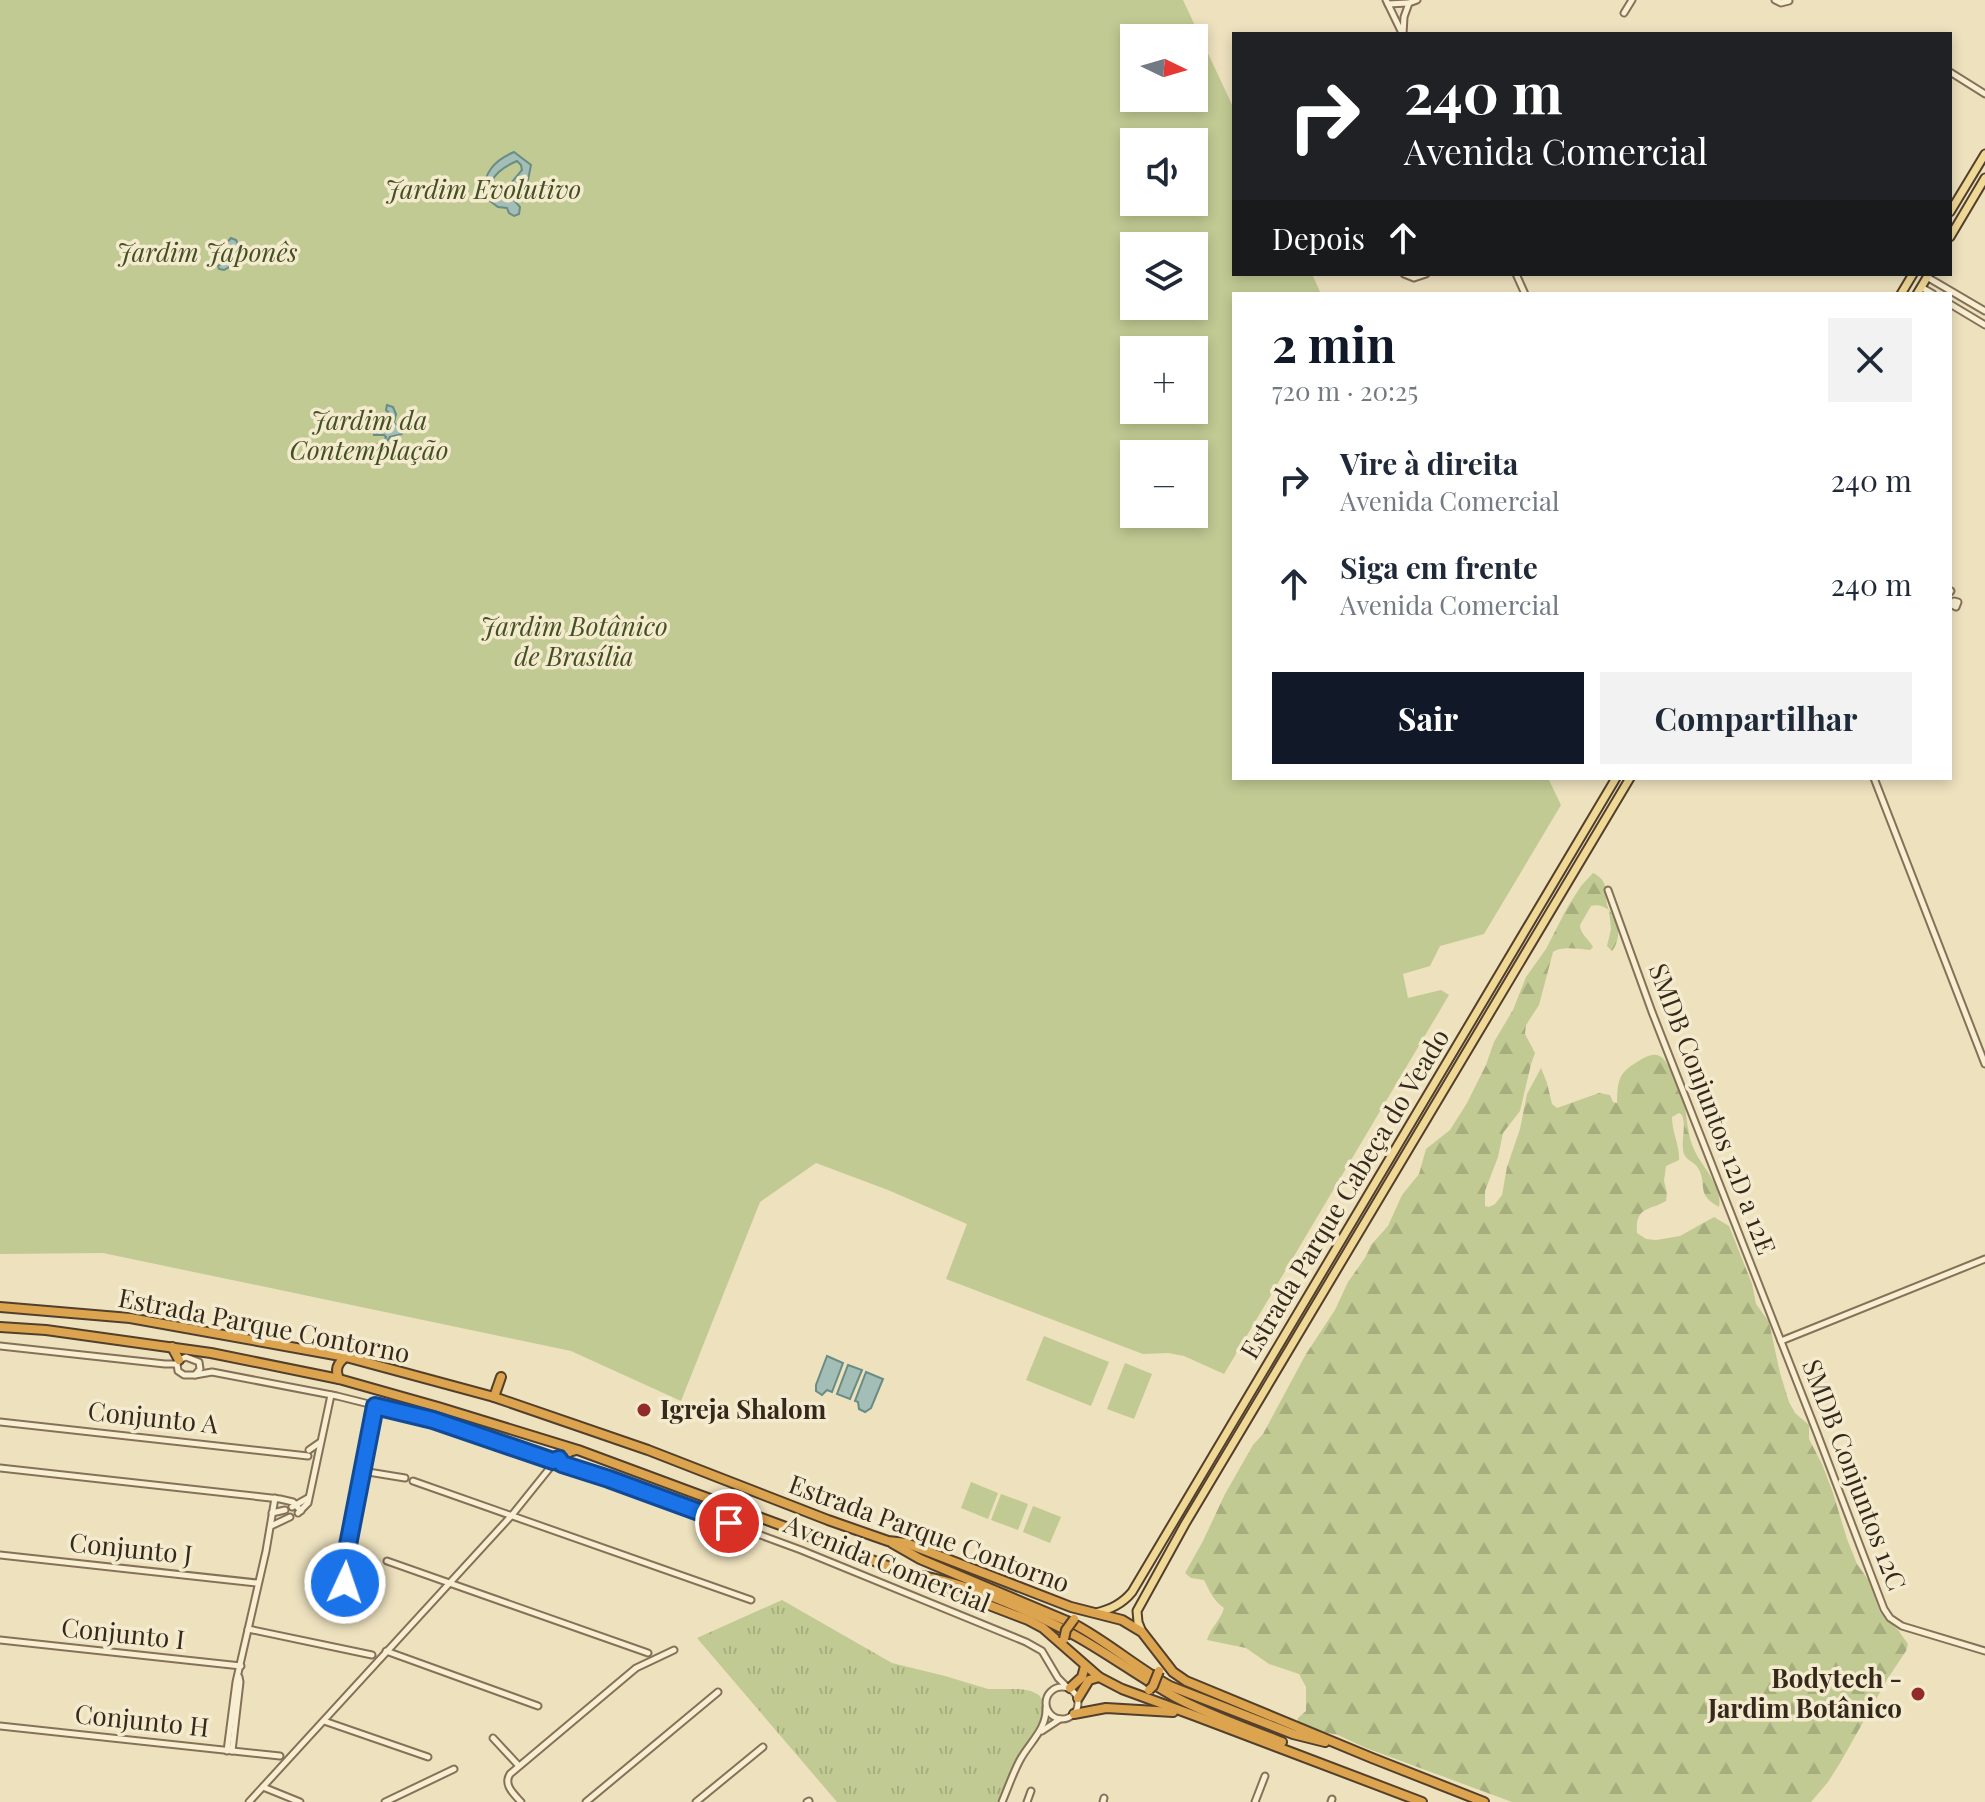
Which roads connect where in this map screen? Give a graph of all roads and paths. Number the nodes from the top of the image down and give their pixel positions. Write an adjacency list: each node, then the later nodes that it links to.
1 (1417, 0): 6 (street)
2 (1632, 0): 7 (street)
3 (1775, 0): 4 (street)
4 (1789, 1)
5 (1387, 2): 6 (street); 8 (street)
6 (1409, 3): 9 (street)
7 (1624, 13)
8 (1401, 32)
9 (1402, 32)
10 (1952, 73): 11 (street)
11 (1985, 94)
12 (1985, 154): 14 (main road)
13 (1985, 178): 15 (main road)
14 (1952, 209)
15 (1952, 234)
16 (1930, 276): 18 (street)
17 (1952, 305): 19 (street)
18 (1985, 311)
19 (1985, 325)
20 (1615, 780): 37 (main road, Estrada Parque Cabeça do Veado)
21 (1629, 780): 39 (main road, Estrada Parque Cabeça do Veado)
22 (1875, 780): 24 (street)
23 (1608, 890): 32 (street, SMDB Conjuntos 12D a 12E)
24 (1985, 1064)
25 (1985, 1259): 32 (street)
26 (0, 1307): 27 (highway, Estrada Parque Contorno)
27 (27, 1309): 28 (highway, Estrada Parque Contorno); 30 (highway)
28 (52, 1310): 31 (highway); 35 (highway, Estrada Parque Contorno)
29 (0, 1327): 30 (highway, Estrada Parque Contorno)
30 (27, 1328): 31 (highway, Estrada Parque Contorno)
31 (46, 1330): 34 (highway, Estrada Parque Contorno)
32 (1781, 1341): 84 (street, SMDB Conjuntos 12C)
33 (0, 1346): 41 (street, Avenida Comercial)
34 (172, 1347): 36 (highway, Estrada Parque Contorno); 41 (highway)
35 (292, 1347): 38 (highway, Estrada Parque Contorno); 43 (highway)
36 (211, 1353): 42 (highway); 43 (highway, Estrada Parque Contorno)
37 (1273, 1354): 39 (main road); 40 (main road, Estrada Parque Cabeça do Veado)
38 (346, 1357): 47 (highway); 49 (highway, Estrada Parque Contorno)
39 (1283, 1360): 44 (main road, Estrada Parque Cabeça do Veado)
40 (1267, 1364): 44 (main road); 78 (main road, Estrada Parque Cabeça do Veado)
41 (178, 1365): 42 (street, Avenida Comercial); 42 (street, Avenida Comercial)
42 (198, 1368): 45 (street, Avenida Comercial); 45 (street, Avenida Comercial)
43 (286, 1368): 47 (highway, Estrada Parque Contorno)
44 (1277, 1370): 80 (main road, Estrada Parque Cabeça do Veado)
45 (212, 1372): 48 (street, Avenida Comercial)
46 (501, 1377): 49 (highway)
47 (339, 1379): 51 (highway, Estrada Parque Contorno)
48 (331, 1395): 50 (street, Avenida Comercial); 54 (street)
49 (494, 1397): 70 (highway, Estrada Parque Contorno)
50 (375, 1406): 52 (street, Avenida Comercial); 60 (street)
51 (438, 1407): 52 (highway); 55 (highway, Estrada Parque Contorno)
52 (433, 1420): 58 (street, Avenida Comercial)
53 (0, 1422): 57 (street, Conjunto A)
54 (320, 1442): 57 (street); 57 (street)
55 (559, 1443): 56 (highway, Estrada Parque Contorno); 58 (highway)
56 (578, 1450): 58 (highway); 73 (highway, Estrada Parque Contorno)
57 (309, 1454): 63 (street)
58 (557, 1463): 67 (street); 91 (street, Avenida Comercial)
59 (0, 1468): 64 (street)
60 (362, 1471): 61 (street); 74 (street)
61 (405, 1478)
62 (413, 1481): 67 (street)
63 (309, 1497): 65 (street); 65 (street)
64 (275, 1498): 65 (street); 66 (street)
65 (291, 1507): 66 (street)
66 (272, 1513): 69 (street)
67 (512, 1515): 75 (street); 77 (street)
68 (290, 1517): 69 (street)
69 (270, 1526): 76 (street)
70 (888, 1541): 78 (highway, Estrada Parque Contorno); 108 (highway)
71 (0, 1555): 76 (street, Conjunto J)
72 (387, 1561): 75 (street)
73 (898, 1570): 86 (highway, Estrada Parque Contorno); 114 (highway)
74 (341, 1581)
75 (449, 1582): 83 (street); 85 (street)
76 (257, 1583): 79 (street)
77 (751, 1600)
78 (1094, 1613): 80 (highway, Estrada Parque Contorno); 86 (highway, bridge)
79 (248, 1629): 87 (street); 89 (street)
80 (1142, 1632): 88 (highway, Estrada Parque Contorno)
81 (0, 1640): 89 (street, Conjunto I)
82 (674, 1650): 112 (street)
83 (386, 1651): 98 (street); 103 (street)
84 (1985, 1651)
85 (648, 1653)
86 (1070, 1654): 90 (highway, Estrada Parque Contorno)
87 (372, 1655)
88 (1159, 1655): 96 (highway, bridge); 108 (highway, Estrada Parque Contorno)
89 (241, 1666): 109 (street)
90 (1085, 1666): 92 (highway, Estrada Parque Contorno); 93 (highway)
91 (1052, 1667): 93 (street, Avenida Comercial); 94 (street)
92 (1099, 1677): 96 (highway, Estrada Parque Contorno); 97 (highway)
93 (1068, 1687): 94 (street); 97 (street)
94 (1050, 1691): 99 (street)
95 (718, 1692): 123 (street)
96 (1137, 1695): 101 (highway, Estrada Parque Contorno)
97 (1078, 1698): 100 (street)
98 (538, 1706)
99 (1046, 1708): 102 (street); 105 (street)
100 (1074, 1714): 101 (highway); 102 (street)
101 (1192, 1714): 114 (highway, Estrada Parque Contorno)
102 (1060, 1719): 105 (street)
103 (324, 1721): 111 (street); 116 (street)
104 (0, 1726): 109 (street, Conjunto H)
105 (1038, 1734): 125 (street)
106 (493, 1738): 112 (street)
107 (763, 1747): 124 (street)
108 (1352, 1749): 129 (highway, Estrada Parque Contorno)
109 (230, 1751): 110 (street, Conjunto H)
110 (280, 1756)
111 (428, 1757)
112 (519, 1766): 122 (street)
113 (454, 1769): 118 (street)
114 (1351, 1774): 128 (highway, Estrada Parque Contorno)
115 (1265, 1776): 127 (street)
116 (263, 1787): 119 (street); 120 (street)
117 (1031, 1791): 126 (street)
118 (399, 1799): 121 (street)
119 (249, 1802)
120 (300, 1802)
121 (386, 1802)
122 (521, 1802)
123 (586, 1802)
124 (696, 1802)
125 (1002, 1802)
126 (1027, 1802)
127 (1255, 1802)
128 (1422, 1802)
129 (1484, 1802)

